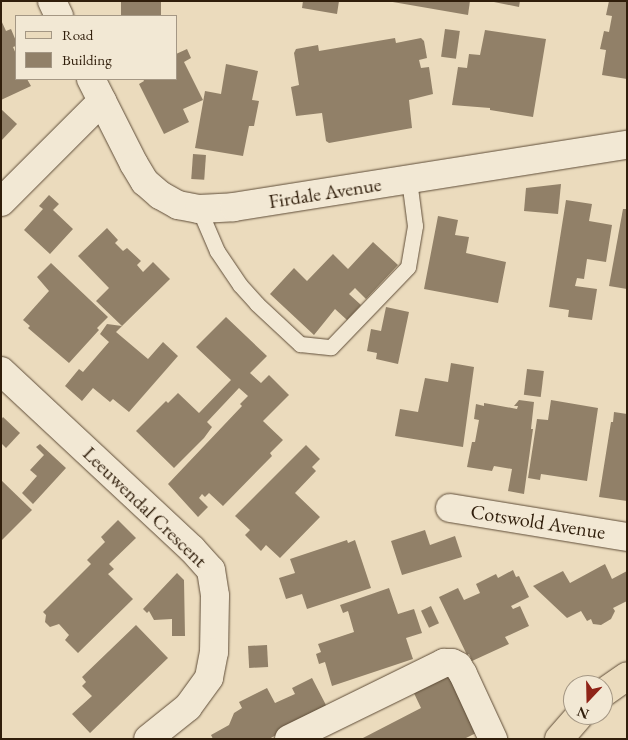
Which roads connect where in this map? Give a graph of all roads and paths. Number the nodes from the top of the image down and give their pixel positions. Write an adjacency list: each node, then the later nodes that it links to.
1 (52, 1): 2 (street)
2 (59, 15)
3 (96, 90): 6 (street); 7 (street, Firdale Avenue)
4 (627, 145): 5 (street, Firdale Avenue)
5 (410, 180): 7 (street, Firdale Avenue); 7 (lane)
6 (1, 202)
7 (199, 209)
8 (1, 371): 14 (street, Leeuwendal Crescent)
9 (450, 508): 10 (street, Cotswold Avenue)
10 (627, 537)
11 (627, 676): 12 (main road)
12 (613, 686)
13 (571, 725): 17 (main road)
14 (148, 739)
15 (289, 739): 16 (street)
16 (493, 739)
17 (559, 739)

